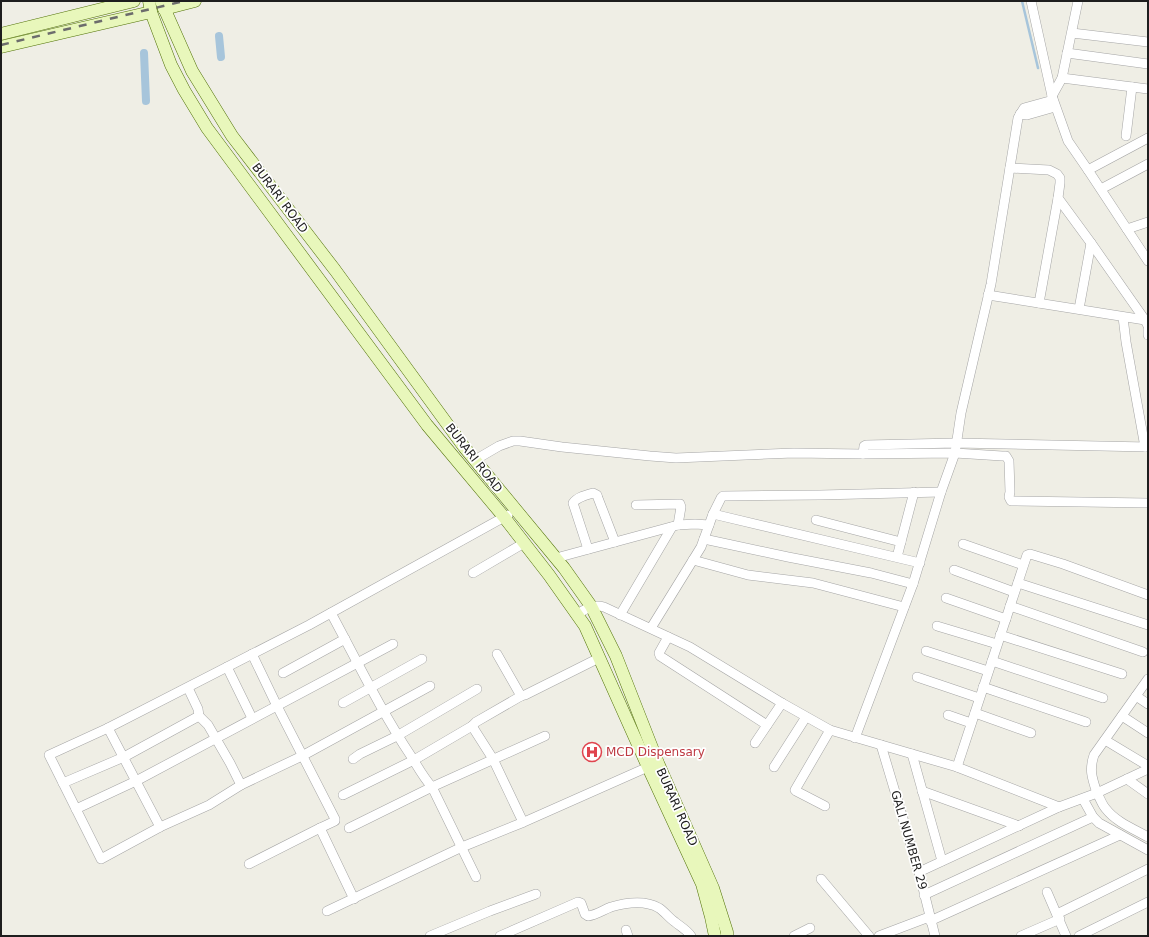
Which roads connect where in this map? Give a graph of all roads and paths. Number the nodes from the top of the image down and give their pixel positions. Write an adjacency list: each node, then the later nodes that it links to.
1 (134, 1): 8 (main road)
2 (195, 1): 5 (main road)
3 (1031, 1): 16 (street)
4 (1078, 1): 7 (street)
5 (163, 5): 36 (main road, BURARI ROAD)
6 (150, 6): 10 (main road); 43 (main road, BURARI ROAD)
7 (1072, 33): 9 (street); 11 (street)
8 (1, 34)
9 (1148, 42)
10 (1, 47)
11 (1067, 53): 12 (street); 13 (street)
12 (1148, 64)
13 (1062, 78): 14 (street); 16 (street)
14 (1132, 87): 15 (street); 17 (street)
15 (1148, 89)
16 (1052, 103): 20 (street); 21 (street)
17 (1126, 136)
18 (1148, 138): 21 (street)
19 (1148, 164): 22 (street)
20 (1010, 168): 23 (street); 28 (street)
21 (1088, 170): 22 (street)
22 (1101, 189): 25 (street)
23 (1058, 198): 26 (street); 29 (street)
24 (1148, 222): 25 (street)
25 (1126, 229): 27 (street)
26 (1091, 243): 30 (street); 32 (street)
27 (1148, 261)
28 (988, 295): 29 (street); 35 (street)
29 (1039, 303): 30 (street)
30 (1079, 309): 31 (street)
31 (1123, 317): 32 (street); 34 (street)
32 (1147, 325): 33 (street)
33 (1148, 335)
34 (1147, 447): 35 (street)
35 (955, 448): 36 (street); 38 (street); 39 (street)
36 (474, 460): 41 (main road, BURARI ROAD)
37 (914, 492): 38 (street); 42 (street); 49 (street)
38 (942, 492): 56 (street)
39 (1148, 503)
40 (636, 505): 46 (street)
41 (516, 510): 43 (street); 54 (main road, BURARI ROAD)
42 (713, 514): 45 (street); 53 (street)
43 (504, 517): 50 (main road, BURARI ROAD); 68 (street)
44 (816, 520): 49 (street)
45 (709, 525): 46 (street); 47 (street)
46 (675, 526): 48 (street); 70 (street)
47 (704, 539): 55 (street); 61 (street)
48 (615, 542): 52 (street); 52 (street)
49 (901, 542): 53 (street)
50 (524, 543): 59 (street); 69 (main road, BURARI ROAD)
51 (963, 544): 57 (street)
52 (588, 549): 54 (street)
53 (897, 557): 56 (street)
54 (556, 558): 65 (main road, BURARI ROAD)
55 (693, 560): 67 (street); 74 (street)
56 (920, 563): 61 (street)
57 (1023, 565): 60 (street); 63 (street)
58 (954, 570): 62 (street)
59 (473, 573)
60 (1018, 582): 62 (street); 72 (street)
61 (913, 584): 67 (street)
62 (1014, 592): 66 (street)
63 (1148, 595)
64 (946, 598): 71 (street)
65 (592, 606): 69 (street); 70 (street); 112 (main road, BURARI ROAD)
66 (1010, 606): 71 (street); 81 (street)
67 (904, 607): 126 (street)
68 (331, 613): 77 (street); 82 (street)
69 (577, 614): 84 (main road, BURARI ROAD)
70 (620, 615): 74 (street)
71 (1006, 619): 75 (street)
72 (1148, 625)
73 (937, 626): 79 (street)
74 (651, 628): 76 (street)
75 (1000, 635): 79 (street); 91 (street)
76 (668, 638): 104 (street); 118 (street)
77 (345, 639): 87 (street); 90 (street)
78 (393, 644): 87 (street)
79 (997, 644): 86 (street)
80 (926, 651): 89 (street)
81 (1143, 652)
82 (252, 654): 88 (street); 106 (street)
83 (497, 654): 99 (street)
84 (599, 658): 99 (street); 115 (main road, BURARI ROAD)
85 (422, 659): 97 (street)
86 (992, 661): 89 (street); 102 (street)
87 (358, 663): 97 (street); 106 (street)
88 (227, 667): 96 (street); 114 (street)
89 (988, 672): 95 (street)
90 (284, 673)
91 (1122, 674)
92 (917, 677): 101 (street)
93 (1148, 679): 100 (street)
94 (430, 686): 107 (street)
95 (983, 687): 101 (street); 116 (street)
96 (188, 688): 110 (street); 120 (street)
97 (371, 688): 103 (street); 107 (street)
98 (477, 689): 124 (street)
99 (521, 696): 119 (street)
100 (1136, 696): 105 (street); 111 (street)
101 (979, 698): 108 (street)
102 (1103, 698)
103 (343, 703)
104 (782, 703): 113 (street); 118 (street)
105 (1148, 704)
106 (276, 706): 114 (street); 132 (street)
107 (384, 712): 124 (street); 132 (street)
108 (975, 712): 117 (street); 122 (street)
109 (948, 715): 117 (street)
110 (199, 716): 127 (street); 133 (street)
111 (1122, 716): 123 (street); 128 (street)
112 (640, 717): 115 (main road); 182 (main road, BURARI ROAD)
113 (806, 717): 121 (street); 138 (street)
114 (252, 718): 127 (street)
115 (628, 722): 137 (main road, BURARI ROAD)
116 (1086, 722)
117 (971, 723): 139 (street)
118 (767, 725): 129 (street)
119 (472, 726): 135 (street); 136 (street)
120 (108, 728): 133 (street); 143 (street)
121 (830, 730): 126 (street); 150 (street)
122 (1031, 733)
123 (1148, 733)
124 (397, 736): 134 (street); 136 (street)
125 (545, 736): 135 (street)
126 (856, 738): 130 (street)
127 (216, 739): 142 (street); 144 (street)
128 (1104, 740): 140 (street); 149 (street)
129 (755, 743)
130 (881, 745): 131 (street); 166 (street, GALI NUMBER 29)
131 (912, 754): 139 (street); 146 (street)
132 (302, 756): 144 (street); 157 (street)
133 (124, 757): 142 (street); 143 (street)
134 (353, 759)
135 (493, 759): 145 (street); 154 (street)
136 (414, 760): 145 (street); 148 (street)
137 (648, 767): 154 (street); 181 (main road, BURARI ROAD)
138 (774, 767)
139 (957, 767): 151 (street)
140 (1148, 768): 141 (street)
141 (1127, 779): 147 (street); 149 (street)
142 (136, 781): 152 (street); 155 (street)
143 (63, 783): 152 (street)
144 (241, 785): 155 (street)
145 (432, 787): 158 (street); 161 (street)
146 (922, 791): 156 (street); 163 (street)
147 (1148, 794)
148 (343, 795)
149 (1090, 795): 151 (street); 153 (street); 160 (street)
150 (825, 806)
151 (1059, 807): 156 (street)
152 (76, 808): 155 (street)
153 (1093, 817): 159 (street); 171 (street)
154 (523, 822): 161 (street)
155 (160, 826)
156 (1019, 826): 163 (street)
157 (320, 828): 164 (street); 172 (street)
158 (349, 828)
159 (1120, 835): 162 (street); 176 (street)
160 (1148, 837)
161 (462, 847): 167 (street); 172 (street)
162 (1148, 850)
163 (942, 861): 166 (street)
164 (249, 864)
165 (1148, 869): 175 (street)
166 (919, 872): 171 (street, GALI NUMBER 29)
167 (476, 877)
168 (820, 879): 184 (street)
169 (1047, 892): 175 (street)
170 (536, 894): 178 (street)
171 (924, 895): 176 (street, GALI NUMBER 29)
172 (354, 898): 174 (street)
173 (1148, 902): 189 (street)
174 (327, 911)
175 (1058, 916): 187 (street); 188 (street)
176 (930, 919): 185 (street); 186 (street, GALI NUMBER 29)
177 (810, 928): 183 (street)
178 (430, 936)
179 (500, 936): 180 (street)
180 (691, 936)
181 (715, 936)
182 (727, 936)
183 (794, 936)
184 (869, 936)
185 (879, 936)
186 (935, 936)
187 (1021, 936)
188 (1066, 936)
189 (1079, 936)

